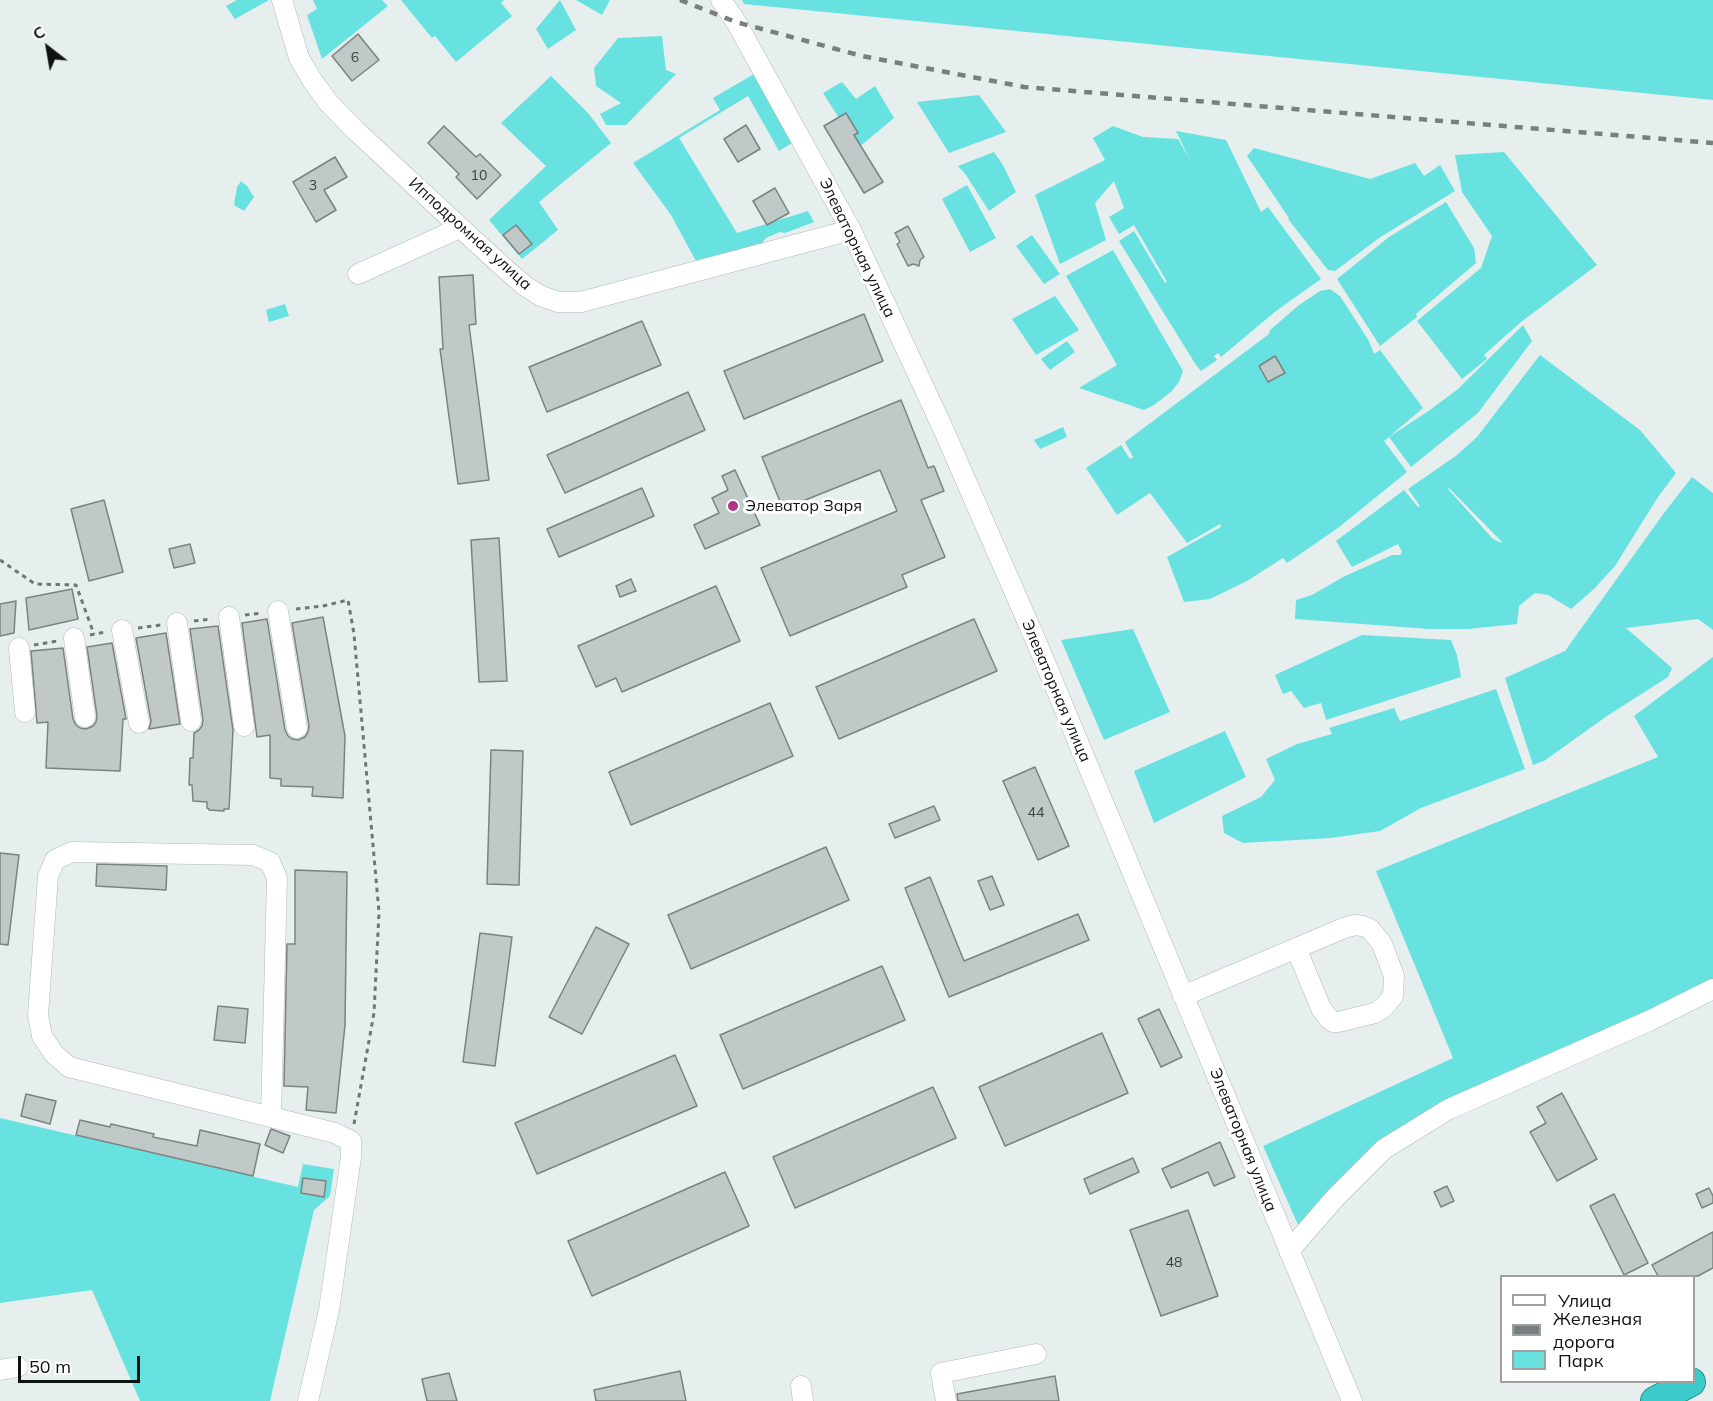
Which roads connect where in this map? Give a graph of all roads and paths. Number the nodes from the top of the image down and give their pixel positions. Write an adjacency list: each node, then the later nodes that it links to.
1 (282, 0): 3 (street, Ипподромная улица)
2 (721, 0): 4 (street, Элеваторная улица)
3 (460, 228): 4 (street, Ипподромная улица); 5 (street)
4 (850, 230): 22 (street, Элеваторная улица)
5 (358, 274)
6 (0, 560): 11 (path)
7 (278, 611): 8 (path); 19 (street); 24 (path)
8 (229, 617): 9 (path); 18 (street)
9 (177, 623): 10 (path); 16 (street)
10 (122, 630): 11 (path); 17 (street)
11 (94, 634): 12 (path)
12 (74, 638): 13 (path); 15 (street)
13 (19, 648): 14 (street)
14 (25, 712)
15 (85, 717)
16 (191, 721)
17 (139, 723)
18 (244, 726)
19 (297, 728)
20 (1296, 948): 20 (street); 22 (street)
21 (1713, 989): 25 (street)
22 (1183, 996): 25 (street, Элеваторная улица)
23 (271, 1117): 23 (street); 24 (street)
24 (351, 1141): 30 (street)
25 (1289, 1251): 32 (street, Элеваторная улица)
26 (1036, 1354): 31 (street)
27 (1713, 1370): 28 (highway)
28 (1695, 1379)
29 (1688, 1383): 33 (highway)
30 (308, 1401)
31 (946, 1401)
32 (1352, 1401)
33 (1655, 1401)

